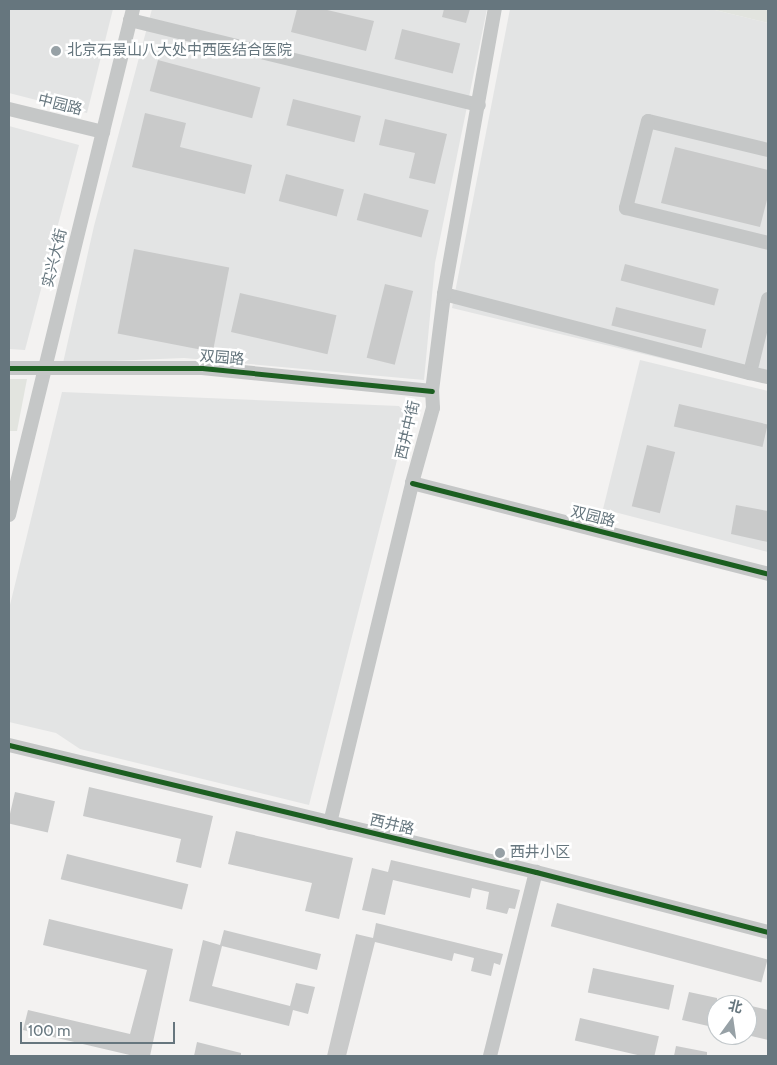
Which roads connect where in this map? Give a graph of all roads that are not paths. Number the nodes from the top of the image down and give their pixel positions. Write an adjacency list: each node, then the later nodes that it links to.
1 (495, 9): 3 (street, 西井中街)
2 (132, 14): 3 (street); 5 (street, 实兴大街)
3 (479, 105): 8 (street, 西井中街)
4 (9, 109): 5 (street, 中园路)
5 (103, 132): 11 (street, 实兴大街)
6 (768, 150): 7 (street)
7 (768, 243)
8 (444, 294): 12 (street); 14 (street, 西井中街)
9 (768, 298): 12 (street)
10 (9, 368): 11 (street, 双园路)
11 (45, 368): 14 (street, 双园路); 16 (street, 实兴大街)
12 (750, 372): 13 (street)
13 (768, 377)
14 (432, 391): 15 (street, 西井中街)
15 (412, 483): 17 (street, 双园路); 19 (street, 西井中街)
16 (9, 515)
17 (768, 574)
18 (9, 745): 19 (street, 西井路)
19 (330, 824): 20 (street, 西井路)
20 (536, 872): 21 (street, 西井路); 22 (street)
21 (768, 932)
22 (490, 1056)

